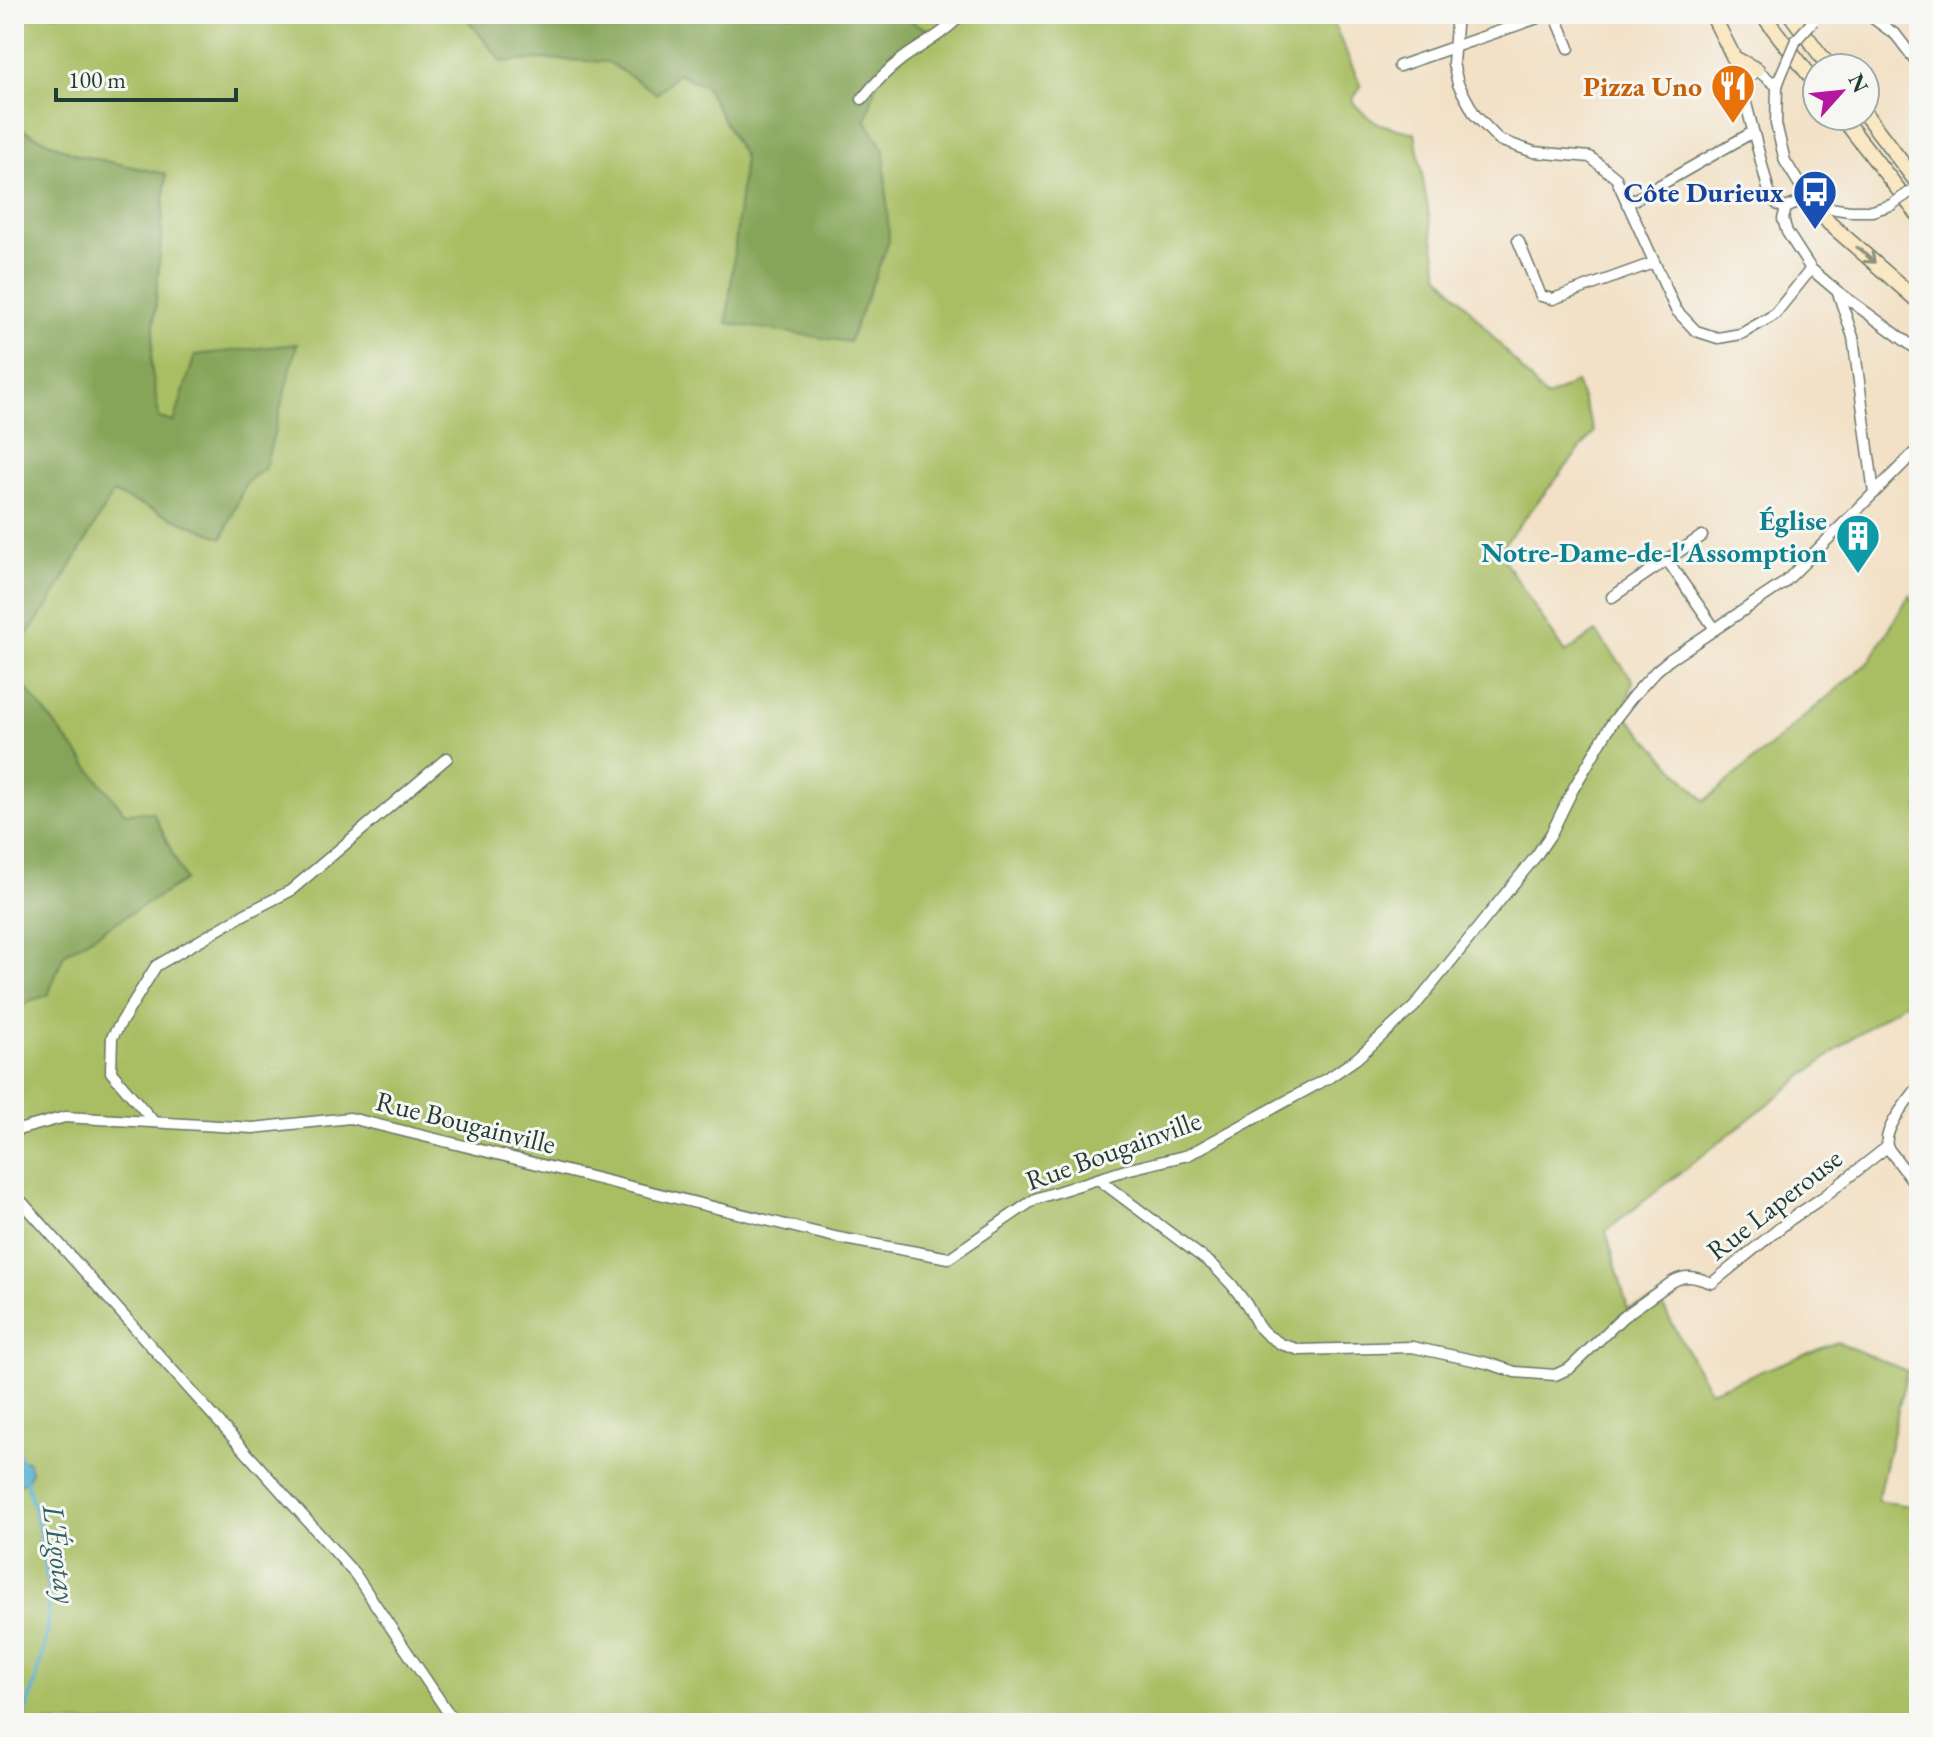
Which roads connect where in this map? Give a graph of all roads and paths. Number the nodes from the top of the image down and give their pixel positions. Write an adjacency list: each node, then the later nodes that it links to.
1 (962, 14): 19 (street)
2 (1457, 14): 11 (street)
3 (1549, 14): 11 (street)
4 (1555, 14): 12 (street)
5 (1712, 14): 17 (main road)
6 (1762, 14): 14 (main road)
7 (1790, 14): 13 (main road)
8 (1867, 14): 10 (street)
9 (1818, 17): 18 (street, bridge)
10 (1881, 19): 15 (street)
11 (1455, 46): 16 (street); 25 (street)
12 (1569, 48)
13 (1818, 52)
14 (1801, 64)
15 (1919, 65)
16 (1399, 66)
17 (1757, 70): 18 (street); 20 (street)
18 (1779, 81): 24 (street)
19 (862, 99)
20 (1753, 132): 25 (street); 26 (street)
21 (1853, 132): 27 (main road)
22 (1879, 132): 23 (main road)
23 (1919, 184): 24 (street, bridge)
24 (1812, 202): 26 (street); 32 (main road, one-way to 32)
25 (1627, 204): 29 (street)
26 (1784, 214): 30 (street)
27 (1919, 216)
28 (1518, 240): 29 (street)
29 (1653, 263): 30 (street)
30 (1811, 269): 31 (street)
31 (1837, 291): 33 (street); 35 (street)
32 (1919, 302)
33 (1919, 351)
34 (1919, 448): 35 (street, Rue Bougainville)
35 (1874, 493): 39 (street, Rue Bougainville)
36 (1702, 536): 37 (street)
37 (1667, 560): 38 (street); 39 (street)
38 (1612, 597)
39 (1715, 629): 45 (street, Rue Bougainville)
40 (447, 758): 42 (street)
41 (1919, 1086): 44 (street)
42 (154, 1122): 43 (street, Rue Bougainville); 45 (street, Rue Bougainville)
43 (14, 1131)
44 (1887, 1147): 45 (street, Rue Laperouse); 46 (street)
45 (1098, 1179)
46 (1919, 1189)
47 (14, 1193): 48 (street)
48 (455, 1723)

